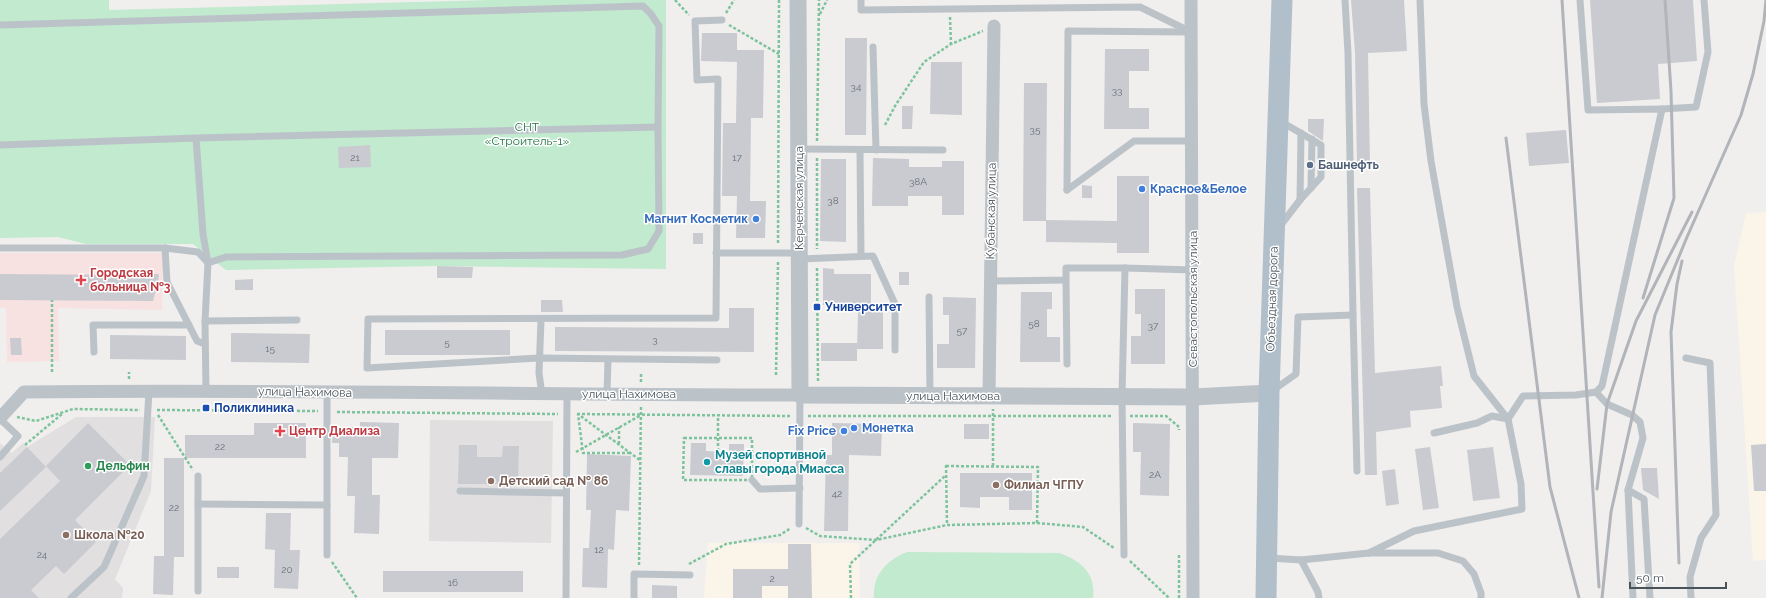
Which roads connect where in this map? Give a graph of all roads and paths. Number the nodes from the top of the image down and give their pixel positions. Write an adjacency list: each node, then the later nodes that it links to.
1 (675, 0): 18 (path)
2 (734, 0): 17 (path)
3 (779, 0): 24 (path)
4 (798, 0): 33 (street, Керченская улица)
5 (820, 0): 15 (path)
6 (827, 0): 15 (path)
7 (861, 0): 14 (lane)
8 (1191, 0): 21 (street, Севастопольская улица)
9 (1282, 0): 26 (main road, Объездная дорога)
10 (1345, 0): 53 (lane)
11 (1420, 0): 94 (lane)
12 (1580, 0): 25 (lane)
13 (1704, 0): 25 (lane)
14 (1132, 3): 21 (lane)
15 (819, 15): 34 (path)
16 (950, 19): 22 (path)
17 (722, 20): 18 (lane); 24 (path)
18 (695, 21): 41 (lane)
19 (0, 25): 27 (lane)
20 (994, 26): 22 (path); 50 (street, Кубанская улица)
21 (1191, 32): 30 (street, Севастопольская улица); 30 (lane)
22 (951, 44): 32 (path)
23 (874, 47): 32 (lane)
24 (779, 54): 42 (path)
25 (1662, 109): 71 (lane)
26 (1278, 119): 28 (lane); 38 (main road, Объездная дорога)
27 (658, 128): 29 (lane); 46 (lane)
28 (1301, 133): 37 (lane); 37 (lane)
29 (196, 138): 31 (lane); 46 (lane)
30 (1192, 141): 48 (street, Севастопольская улица)
31 (0, 145)
32 (876, 147): 35 (lane); 36 (lane)
33 (799, 149): 34 (lane); 43 (street, Керченская улица)
34 (817, 149): 35 (lane); 45 (path)
35 (860, 150): 44 (lane)
36 (943, 150)
37 (1300, 200): 38 (lane)
38 (1274, 234): 72 (main road, Объездная дорога)
39 (0, 248): 40 (lane)
40 (165, 248): 46 (lane); 57 (lane)
41 (716, 252): 42 (lane); 55 (lane)
42 (778, 254): 43 (lane); 67 (path)
43 (800, 256): 45 (lane); 77 (street, Керченская улица)
44 (861, 256): 45 (lane); 59 (lane)
45 (817, 258): 78 (path)
46 (208, 263): 56 (lane)
47 (1125, 268): 48 (lane); 49 (lane); 81 (lane)
48 (1193, 270): 82 (street, Севастопольская улица)
49 (1066, 280): 50 (lane); 65 (lane)
50 (990, 281): 80 (street, Кубанская улица)
51 (929, 297): 79 (lane)
52 (52, 300): 66 (path)
53 (1353, 315): 72 (lane); 110 (lane)
54 (297, 320): 56 (lane)
55 (541, 320): 61 (lane); 61 (lane)
56 (205, 321): 58 (lane)
57 (188, 325): 58 (lane); 60 (lane)
58 (205, 344): 68 (lane)
59 (895, 350)
60 (94, 352)
61 (540, 358): 63 (lane); 76 (lane)
62 (1686, 358): 148 (lane)
63 (608, 360): 64 (lane); 74 (lane)
64 (717, 360)
65 (1067, 364)
66 (52, 372)
67 (776, 375)
68 (206, 390): 69 (street, улица Нахимова); 70 (street, улица Нахимова)
69 (149, 391): 83 (lane); 95 (street, улица Нахимова)
70 (327, 392): 76 (street, улица Нахимова); 85 (lane)
71 (1596, 392): 94 (lane); 115 (lane)
72 (1270, 393): 82 (street, улица Нахимова); 129 (main road, Объездная дорога)
73 (567, 394): 74 (street, улица Нахимова); 76 (street, улица Нахимова); 86 (lane)
74 (607, 394): 75 (street, улица Нахимова)
75 (641, 394): 77 (street, улица Нахимова); 88 (path)
76 (542, 395)
77 (800, 395): 78 (street, улица Нахимова); 90 (lane)
78 (819, 395): 79 (street, улица Нахимова); 92 (path)
79 (930, 396): 80 (street, улица Нахимова)
80 (991, 396): 81 (street, улица Нахимова); 93 (path)
81 (1122, 396): 82 (street, улица Нахимова); 91 (lane)
82 (1193, 397): 142 (street, Севастопольская улица)
83 (148, 410): 84 (path); 135 (lane)
84 (64, 412): 95 (path); 102 (path)
85 (328, 412): 86 (path); 112 (path); 119 (lane)
86 (566, 414): 87 (path); 107 (lane)
87 (578, 414): 88 (path); 98 (path); 103 (path)
88 (641, 414): 89 (path); 96 (path); 108 (path)
89 (718, 415): 90 (path); 100 (path)
90 (800, 416): 92 (path); 114 (lane)
91 (1122, 416): 93 (path); 99 (path); 128 (lane)
92 (818, 417): 93 (path)
93 (993, 418): 109 (path)
94 (1508, 419): 97 (lane); 126 (lane)
95 (2, 421): 106 (lane)
96 (619, 427): 98 (path); 101 (path)
97 (1434, 433)
98 (606, 435): 101 (path); 103 (path)
99 (1179, 435)
100 (718, 438): 104 (path); 113 (path); 113 (path)
101 (619, 444): 105 (path)
102 (25, 445)
103 (582, 448): 105 (path); 107 (path)
104 (718, 451)
105 (630, 453): 108 (path)
106 (0, 457)
107 (566, 458): 117 (lane)
108 (641, 461): 132 (path)
109 (993, 466): 111 (path); 120 (path)
110 (1358, 471)
111 (946, 475): 122 (path); 124 (path)
112 (198, 477): 118 (lane)
113 (752, 480): 114 (lane)
114 (800, 488): 121 (lane)
115 (1628, 490): 146 (lane); 147 (lane)
116 (460, 491): 117 (lane)
117 (566, 492): 137 (lane)
118 (198, 504): 119 (lane); 134 (lane)
119 (327, 505): 127 (lane)
120 (1037, 523): 122 (path); 128 (path)
121 (799, 524): 124 (path)
122 (947, 526): 124 (path)
123 (780, 535): 131 (path)
124 (876, 540): 139 (path)
125 (1179, 552): 141 (path)
126 (1369, 553): 130 (lane); 145 (lane)
127 (327, 555): 136 (path)
128 (1124, 555): 140 (path)
129 (1266, 558): 130 (lane); 143 (main road, Объездная дорога)
130 (1302, 560): 144 (lane)
131 (689, 564)
132 (639, 574): 133 (lane); 138 (lane)
133 (690, 575)
134 (198, 591)
135 (71, 598)
136 (357, 598)
137 (566, 598)
138 (634, 598)
139 (851, 598)
140 (1168, 598)
141 (1179, 598)
142 (1193, 598)
143 (1266, 598)
144 (1319, 598)
145 (1481, 598)
146 (1634, 598)
147 (1650, 598)
148 (1691, 598)

